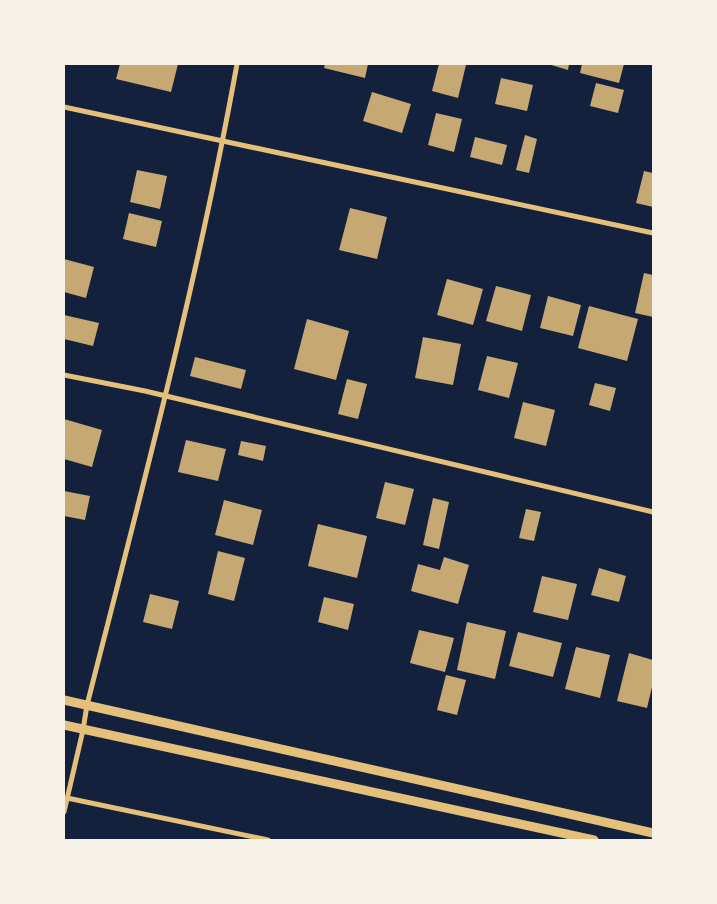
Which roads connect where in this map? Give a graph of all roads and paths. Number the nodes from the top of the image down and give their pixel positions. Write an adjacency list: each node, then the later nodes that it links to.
1 (237, 64): 3 (street)
2 (64, 107): 3 (street)
3 (223, 141): 4 (street); 6 (street)
4 (653, 234)
5 (64, 375): 6 (street)
6 (165, 396): 7 (street); 9 (street)
7 (653, 512)
8 (64, 700): 9 (street)
9 (87, 706): 11 (street); 14 (street)
10 (64, 725): 11 (street)
11 (83, 730): 12 (street); 16 (street)
12 (67, 798): 13 (street); 15 (street)
13 (64, 812)
14 (653, 833)
15 (268, 840)
16 (594, 840)

